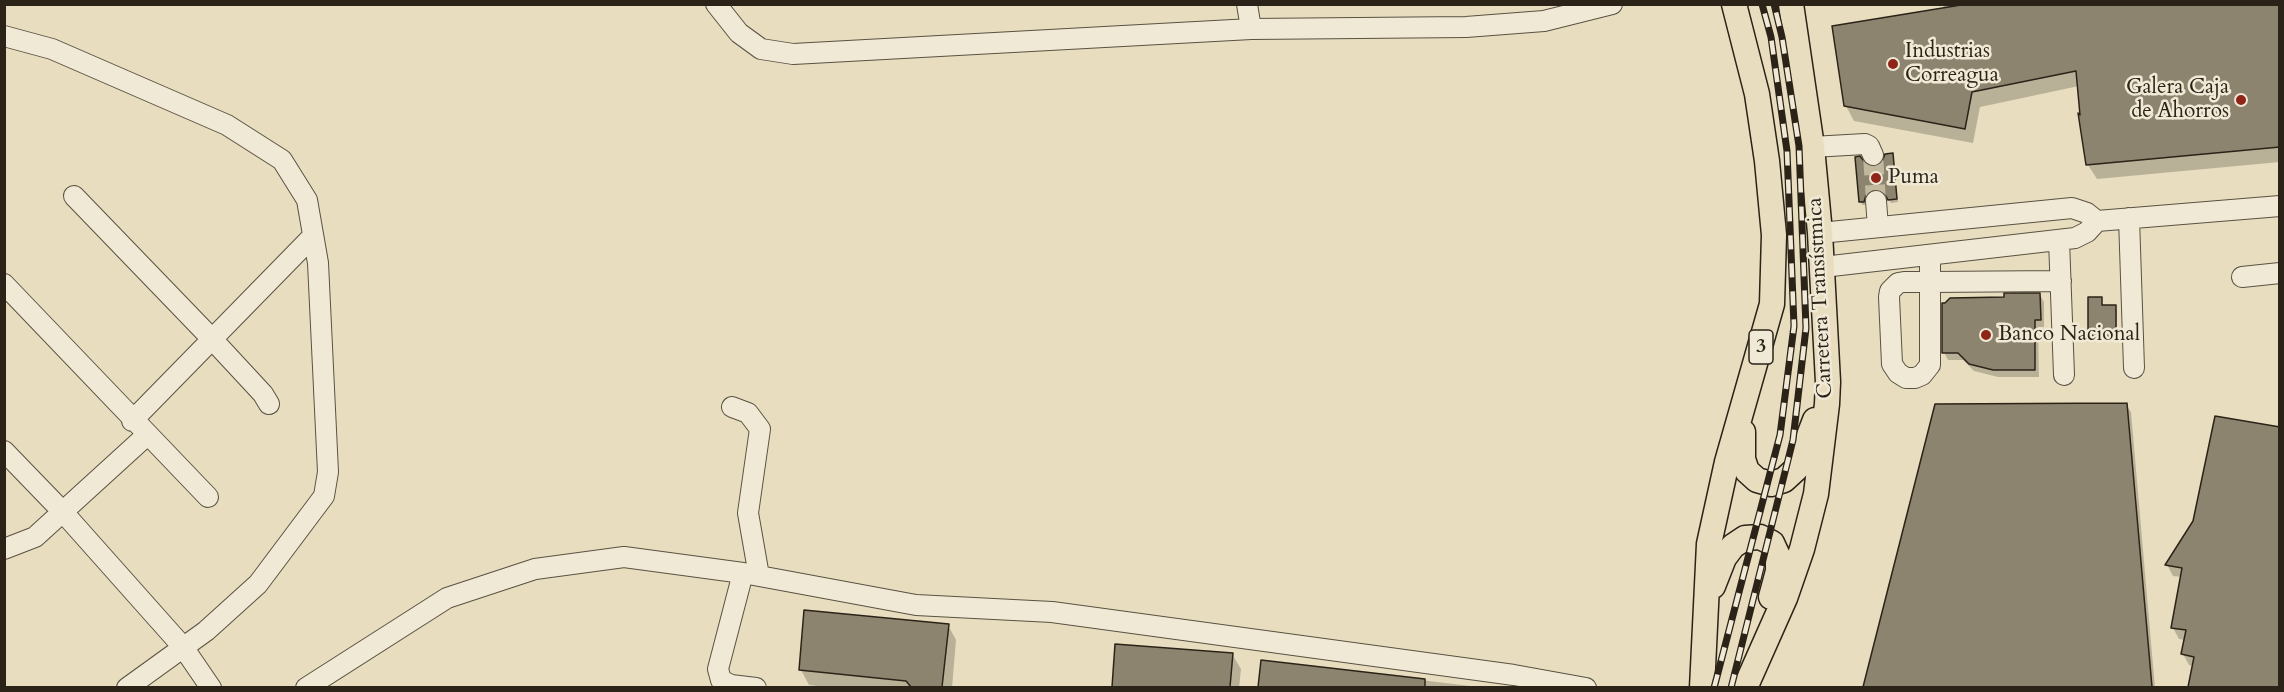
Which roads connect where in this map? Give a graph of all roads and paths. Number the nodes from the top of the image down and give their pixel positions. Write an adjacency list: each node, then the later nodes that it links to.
1 (716, 4): 8 (street)
2 (1247, 4): 8 (street)
3 (1612, 4): 8 (street)
4 (1734, 4): 10 (main road, Carretera Transístmica / 3)
5 (1743, 4): 10 (main road)
6 (1781, 4): 19 (main road)
7 (1791, 4): 11 (main road, Carretera Transístmica)
8 (1251, 29)
9 (4, 36): 20 (street)
10 (1758, 94): 34 (main road, Carretera Transístmica / 3)
11 (1812, 147): 12 (street); 19 (main road, Carretera Transístmica)
12 (1873, 155)
13 (74, 196): 29 (street)
14 (1876, 201): 18 (street)
15 (2280, 206): 16 (street)
16 (2129, 218): 17 (street); 30 (street)
17 (2097, 221): 18 (street); 21 (street)
18 (1878, 227): 19 (street)
19 (1820, 232): 23 (main road, Carretera Transístmica)
20 (314, 236): 29 (street); 44 (street)
21 (2059, 240): 22 (street); 26 (street)
22 (1930, 255): 23 (street); 27 (street)
23 (1823, 267): 32 (main road, Carretera Transístmica)
24 (2280, 273): 25 (street)
25 (2242, 277)
26 (2061, 281): 27 (street); 31 (street)
27 (1930, 282): 27 (street)
28 (4, 284): 36 (street)
29 (212, 339): 33 (street); 36 (street)
30 (2134, 368)
31 (2064, 375)
32 (1828, 382): 34 (main road); 45 (main road, Carretera Transístmica)
33 (269, 404)
34 (1744, 406): 43 (main road, Carretera Transístmica / 3)
35 (732, 407): 42 (street)
36 (132, 421): 37 (street)
37 (147, 435): 39 (street); 40 (street)
38 (4, 451): 40 (street)
39 (208, 497)
40 (62, 511): 41 (street); 44 (street)
41 (4, 549)
42 (751, 575): 48 (street); 49 (street); 50 (street)
43 (1705, 606): 45 (main road); 51 (main road, Carretera Transístmica / 3)
44 (183, 647): 46 (street); 47 (street)
45 (1758, 655): 52 (main road, Carretera Transístmica)
46 (127, 687)
47 (211, 687)
48 (306, 687)
49 (756, 687)
50 (1586, 687)
51 (1701, 687)
52 (1745, 687)

